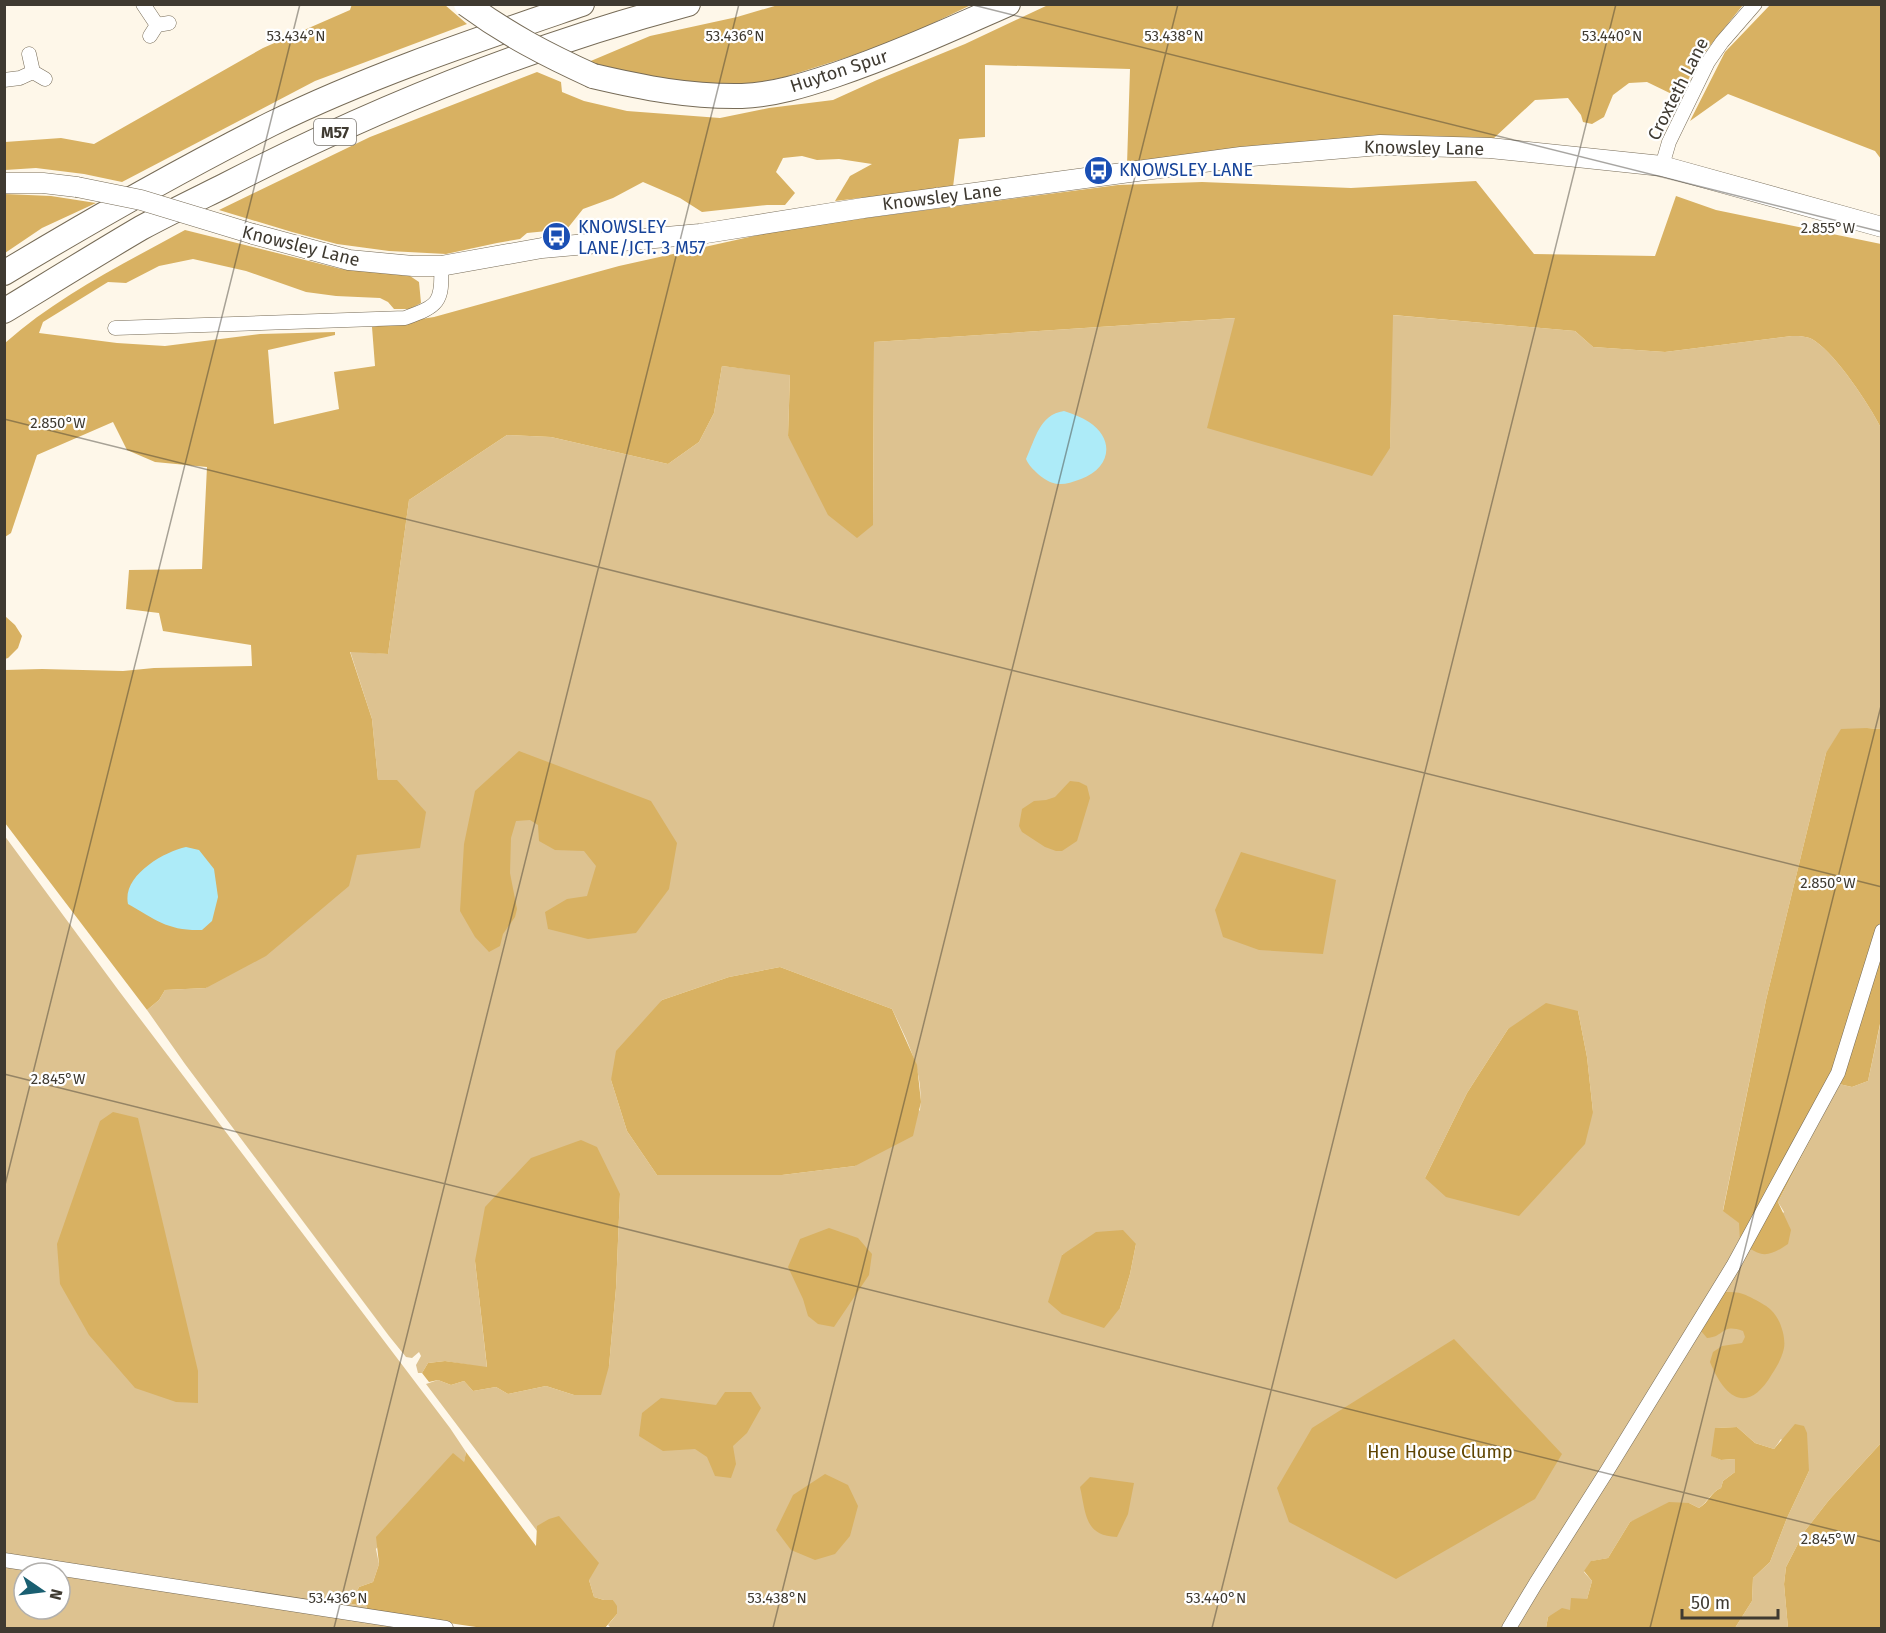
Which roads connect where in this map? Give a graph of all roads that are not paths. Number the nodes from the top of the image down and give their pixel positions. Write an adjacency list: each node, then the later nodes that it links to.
1 (143, 4): 7 (street)
2 (466, 4): 5 (highway, Huyton Spur, bridge)
3 (582, 4): 14 (highway, M57)
4 (687, 4): 15 (highway, M57)
5 (1008, 4)
6 (1755, 4): 10 (street, Croxteth Lane)
7 (158, 28)
8 (30, 54): 9 (street)
9 (4, 80)
10 (1662, 166): 12 (main road, Knowsley Lane); 13 (main road, Knowsley Lane)
11 (4, 183): 13 (main road, Knowsley Lane, bridge)
12 (1881, 227)
13 (441, 266): 16 (street)
14 (4, 273)
15 (4, 311)
16 (115, 328)
17 (1881, 931): 20 (street)
18 (4, 1560): 19 (street)
19 (446, 1629)
20 (1509, 1629)

